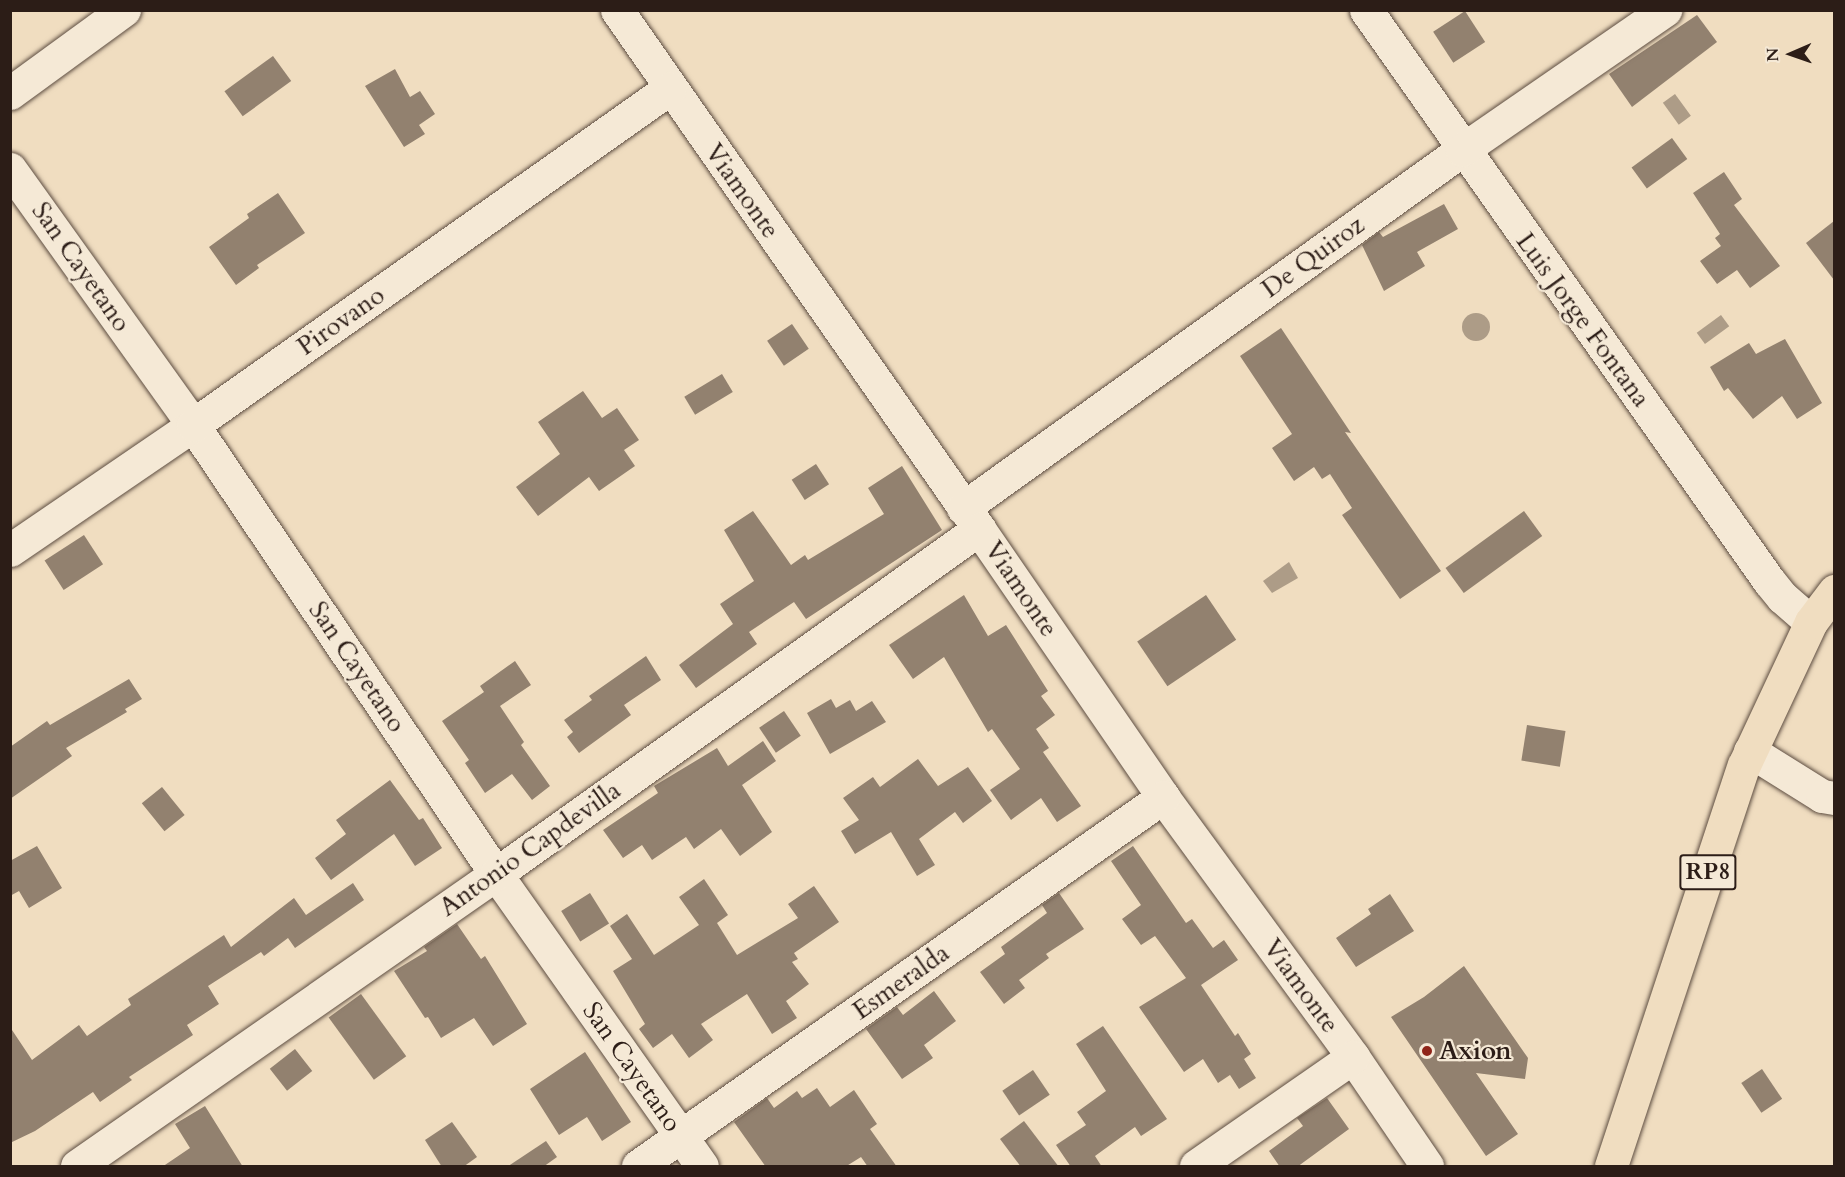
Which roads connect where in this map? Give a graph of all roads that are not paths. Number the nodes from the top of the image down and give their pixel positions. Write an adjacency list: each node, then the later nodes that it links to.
1 (124, 10): 6 (street)
2 (617, 10): 5 (street, Viamonte)
3 (1366, 10): 7 (street, Luis Jorge Fontana)
4 (1665, 10): 7 (street, De Quiroz)
5 (670, 88): 9 (street, Pirovano); 10 (street, Viamonte)
6 (10, 93)
7 (1462, 150): 10 (street, De Quiroz); 13 (street, Luis Jorge Fontana)
8 (10, 169): 9 (street, San Cayetano)
9 (194, 425): 11 (street, Pirovano); 17 (street, San Cayetano)
10 (971, 518): 15 (street, Viamonte); 17 (street, Antonio Capdevilla)
11 (10, 550)
12 (1834, 591): 13 (main road, RP8)
13 (1811, 622): 14 (main road, RP8)
14 (1750, 751): 16 (street); 25 (main road, RP8)
15 (1162, 797): 18 (street, Viamonte); 19 (street, Esmeralda)
16 (1834, 798)
17 (496, 873): 19 (street, San Cayetano); 20 (street, Antonio Capdevilla)
18 (1353, 1056): 23 (street); 24 (street, Viamonte)
19 (681, 1137): 21 (street, Esmeralda); 22 (street, San Cayetano)
20 (77, 1167)
21 (638, 1167)
22 (702, 1167)
23 (1196, 1167)
24 (1427, 1167)
25 (1611, 1167)

